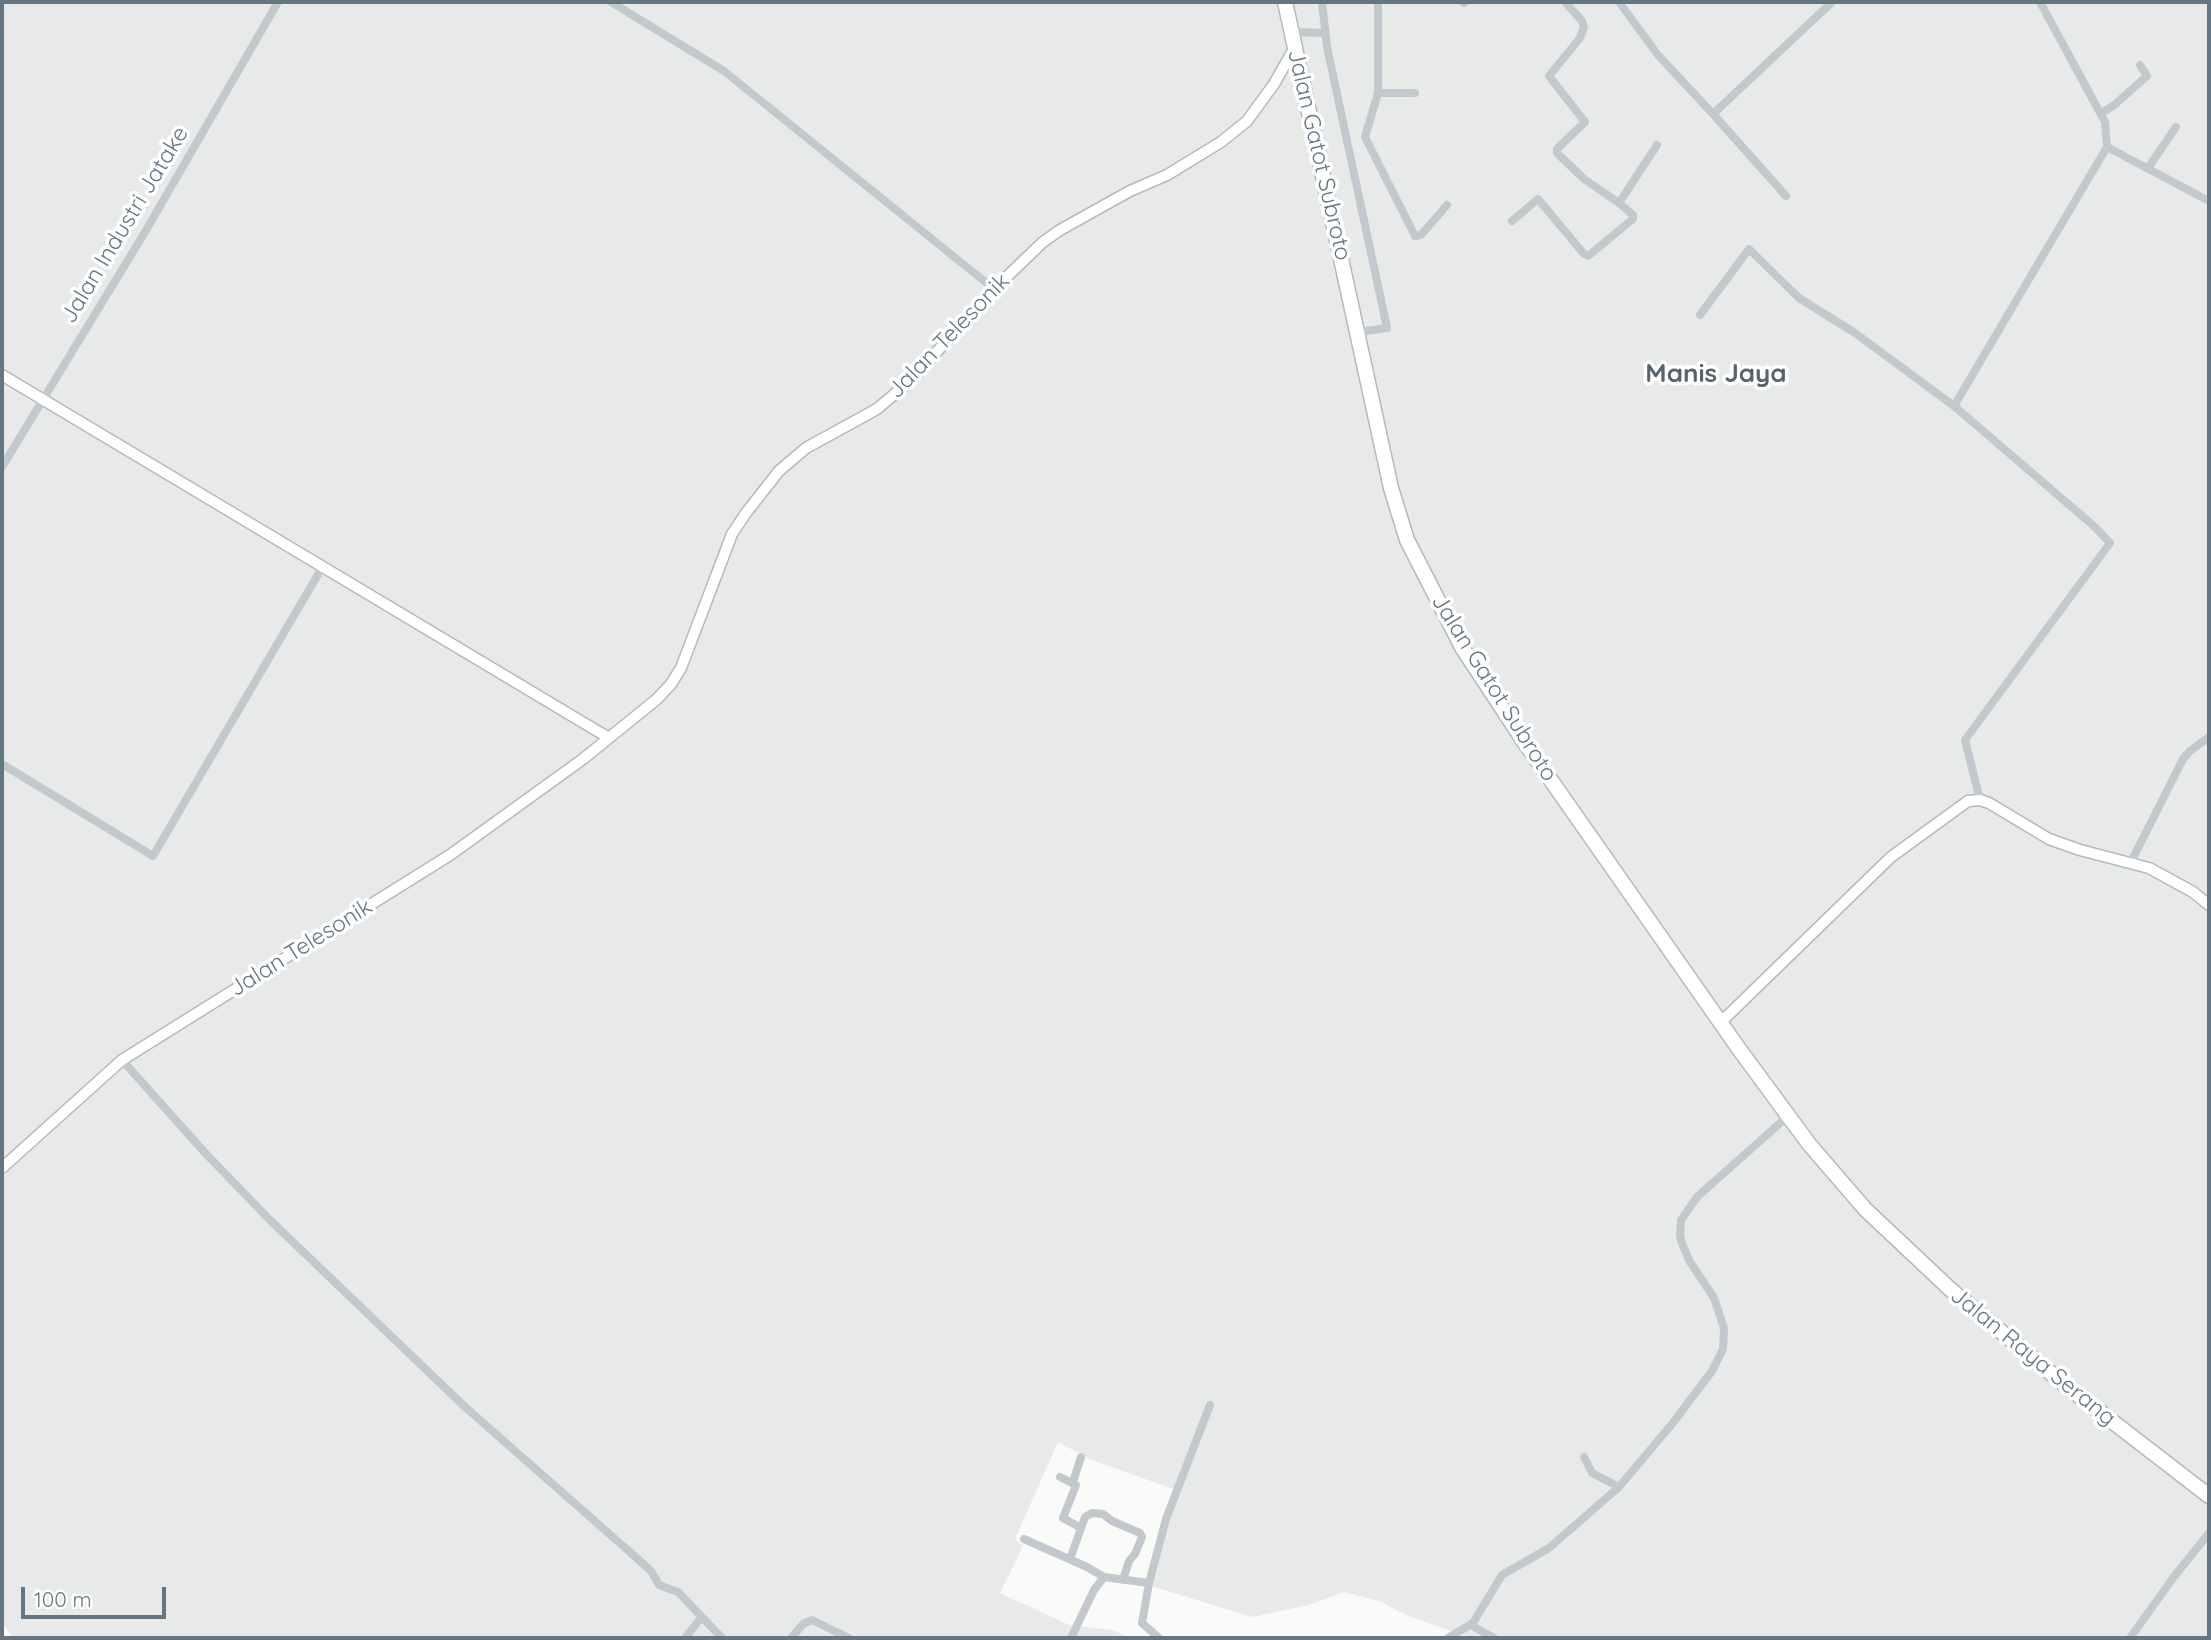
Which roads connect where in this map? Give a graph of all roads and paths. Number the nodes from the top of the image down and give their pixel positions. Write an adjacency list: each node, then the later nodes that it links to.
1 (278, 2): 31 (street, Jalan Industri Jatake)
2 (611, 2): 27 (street)
3 (1285, 2): 10 (highway, Jalan Gatot Subroto)
4 (1322, 2): 11 (street)
5 (1378, 2): 14 (street)
6 (1565, 2): 24 (street)
7 (1619, 2): 17 (street)
8 (1832, 2): 17 (street)
9 (2040, 2): 16 (street)
10 (1292, 32): 11 (street); 12 (highway, Jalan Gatot Subroto)
11 (1325, 33): 29 (street)
12 (1295, 47): 27 (street, Jalan Telesonik); 29 (highway, Jalan Gatot Subroto)
13 (2140, 65): 16 (street)
14 (1378, 93): 15 (street); 25 (street)
15 (1415, 93)
16 (2101, 113): 20 (street)
17 (1713, 114): 22 (street)
18 (2176, 127): 21 (street)
19 (1657, 145): 24 (street)
20 (2107, 147): 21 (street); 32 (street)
21 (2148, 169): 23 (street)
22 (1786, 196)
23 (2209, 201)
24 (1619, 203): 26 (street)
25 (1447, 205)
26 (1512, 221)
27 (994, 289): 36 (street, Jalan Telesonik)
28 (1700, 315): 32 (street)
29 (1359, 332): 41 (highway, Jalan Gatot Subroto)
30 (2, 375): 31 (street)
31 (42, 399): 33 (street, Jalan Industri Jatake); 34 (street)
32 (1954, 406): 38 (street)
33 (2, 467)
34 (323, 566): 36 (street); 37 (street)
35 (2209, 737): 39 (street)
36 (609, 738): 42 (street, Jalan Telesonik)
37 (2, 764)
38 (1980, 800): 39 (street); 41 (street)
39 (2131, 862): 40 (street)
40 (2209, 905)
41 (1721, 1022): 43 (highway, Jalan Gatot Subroto)
42 (122, 1060): 44 (street, Jalan Telesonik); 60 (street)
43 (1787, 1116): 45 (highway, Jalan Gatot Subroto); 51 (street)
44 (2, 1168)
45 (1865, 1209): 52 (highway, Jalan Raya Serang)
46 (1210, 1405): 59 (street)
47 (1081, 1457): 50 (street)
48 (1584, 1457): 51 (street)
49 (1060, 1477): 50 (street)
50 (1073, 1482): 53 (street)
51 (1619, 1487): 61 (street)
52 (2209, 1496)
53 (1081, 1528): 56 (street); 58 (street)
54 (2209, 1533): 70 (street)
55 (1024, 1539): 56 (street)
56 (1070, 1559): 57 (street)
57 (1104, 1577): 58 (street); 66 (street)
58 (1123, 1580): 59 (street)
59 (1149, 1583): 67 (street)
60 (701, 1618): 62 (street); 63 (street)
61 (1471, 1625): 68 (street); 69 (street)
62 (685, 1638)
63 (722, 1638)
64 (791, 1638): 65 (street)
65 (849, 1638)
66 (1071, 1638)
67 (1159, 1638)
68 (1448, 1638)
69 (1494, 1638)
70 (2130, 1638)

